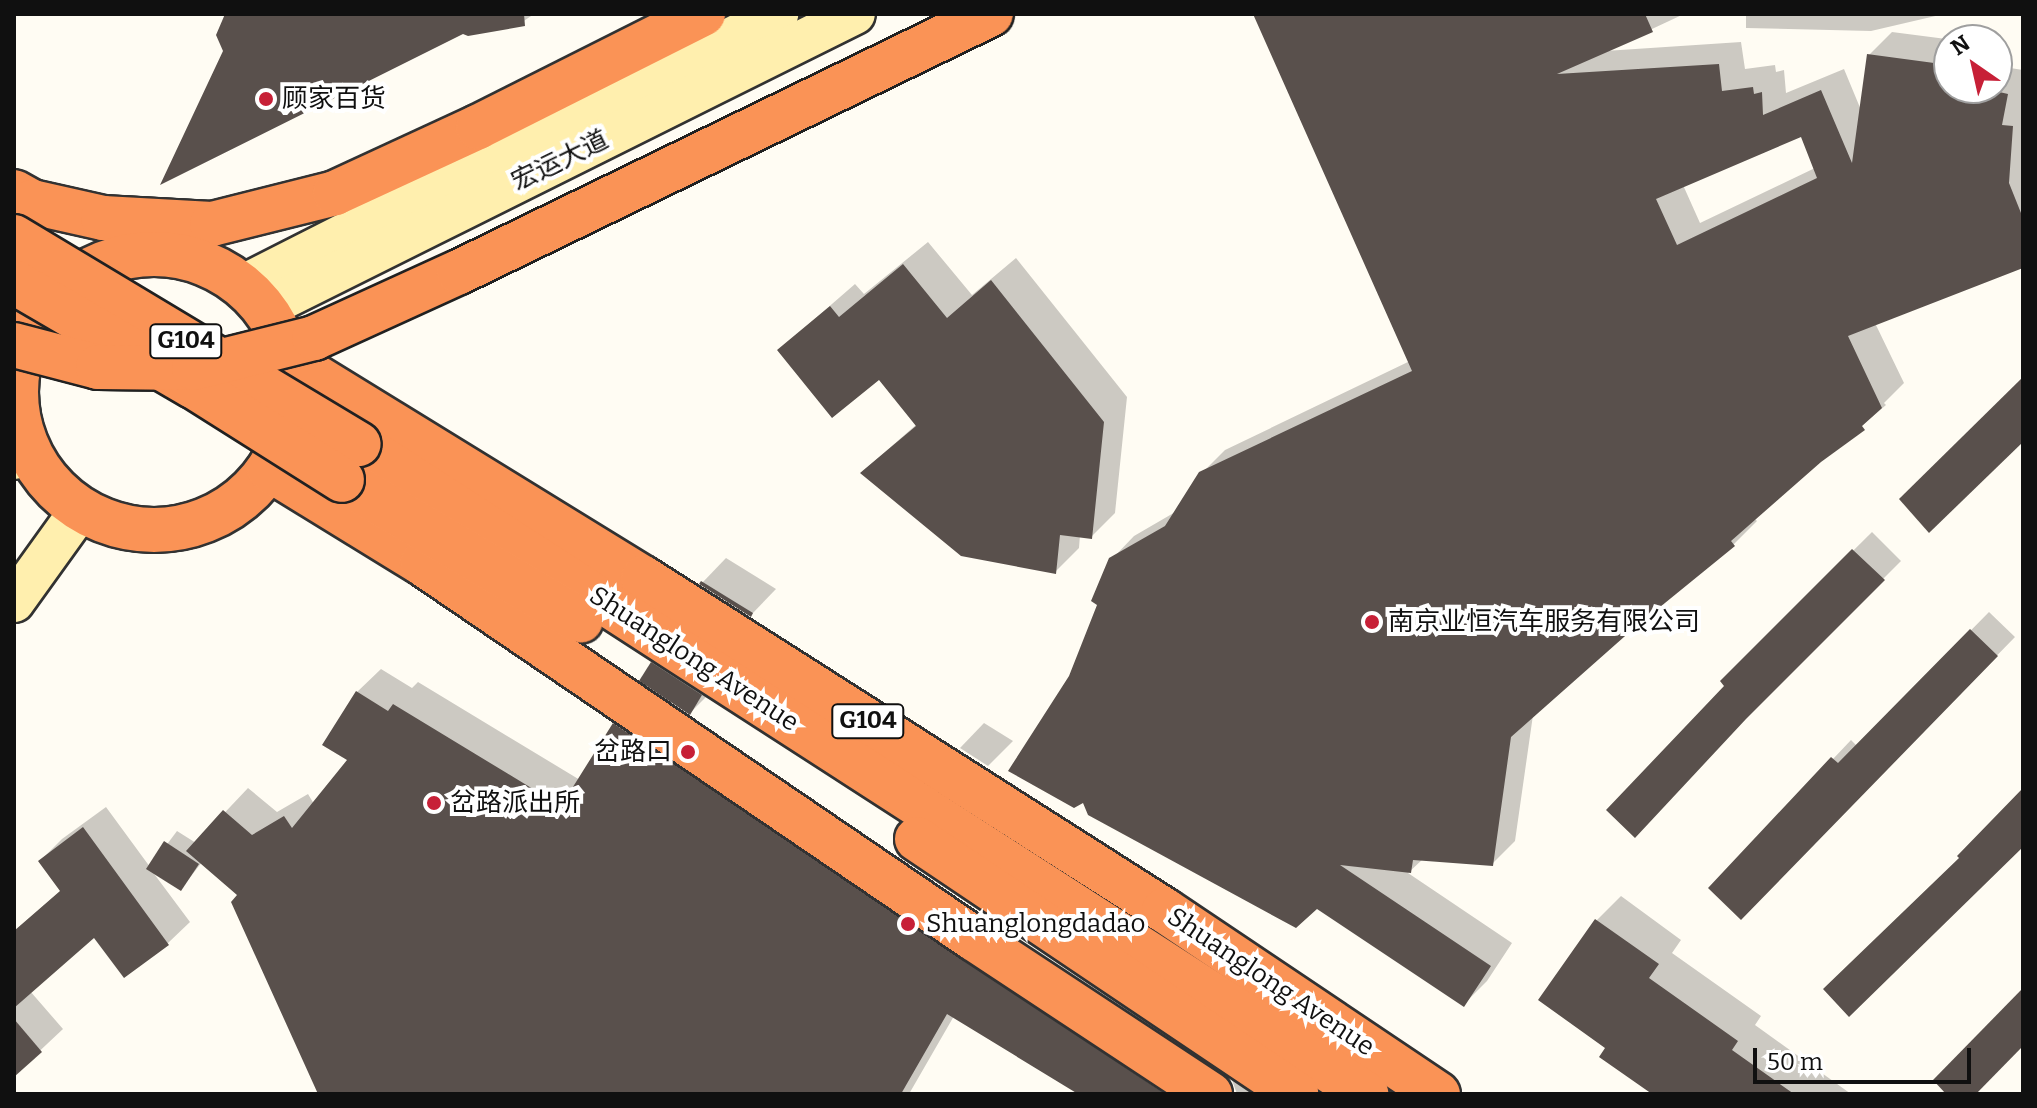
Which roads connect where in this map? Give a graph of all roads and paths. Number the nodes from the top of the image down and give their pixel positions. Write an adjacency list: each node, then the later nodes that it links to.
1 (703, 14): 5 (highway)
2 (778, 14): 10 (main road, 宏运大道)
3 (855, 14): 10 (main road, 宏运大道)
4 (991, 14): 11 (highway, bridge)
5 (14, 192)
6 (14, 211): 8 (highway)
7 (14, 237): 19 (highway, Shuanglong Avenue / G104, bridge)
8 (99, 265): 10 (highway); 13 (highway)
9 (14, 282): 18 (highway, Shuanglong Avenue / G104, bridge)
10 (254, 296): 12 (highway)
11 (14, 345)
12 (290, 361): 14 (highway); 20 (highway, Shuanglong Avenue / G104)
13 (17, 431): 15 (highway)
14 (269, 469): 15 (highway); 17 (highway)
15 (80, 510): 16 (main road)
16 (14, 602)
17 (1210, 1094)
18 (1296, 1094)
19 (1366, 1094)
20 (1438, 1094)

